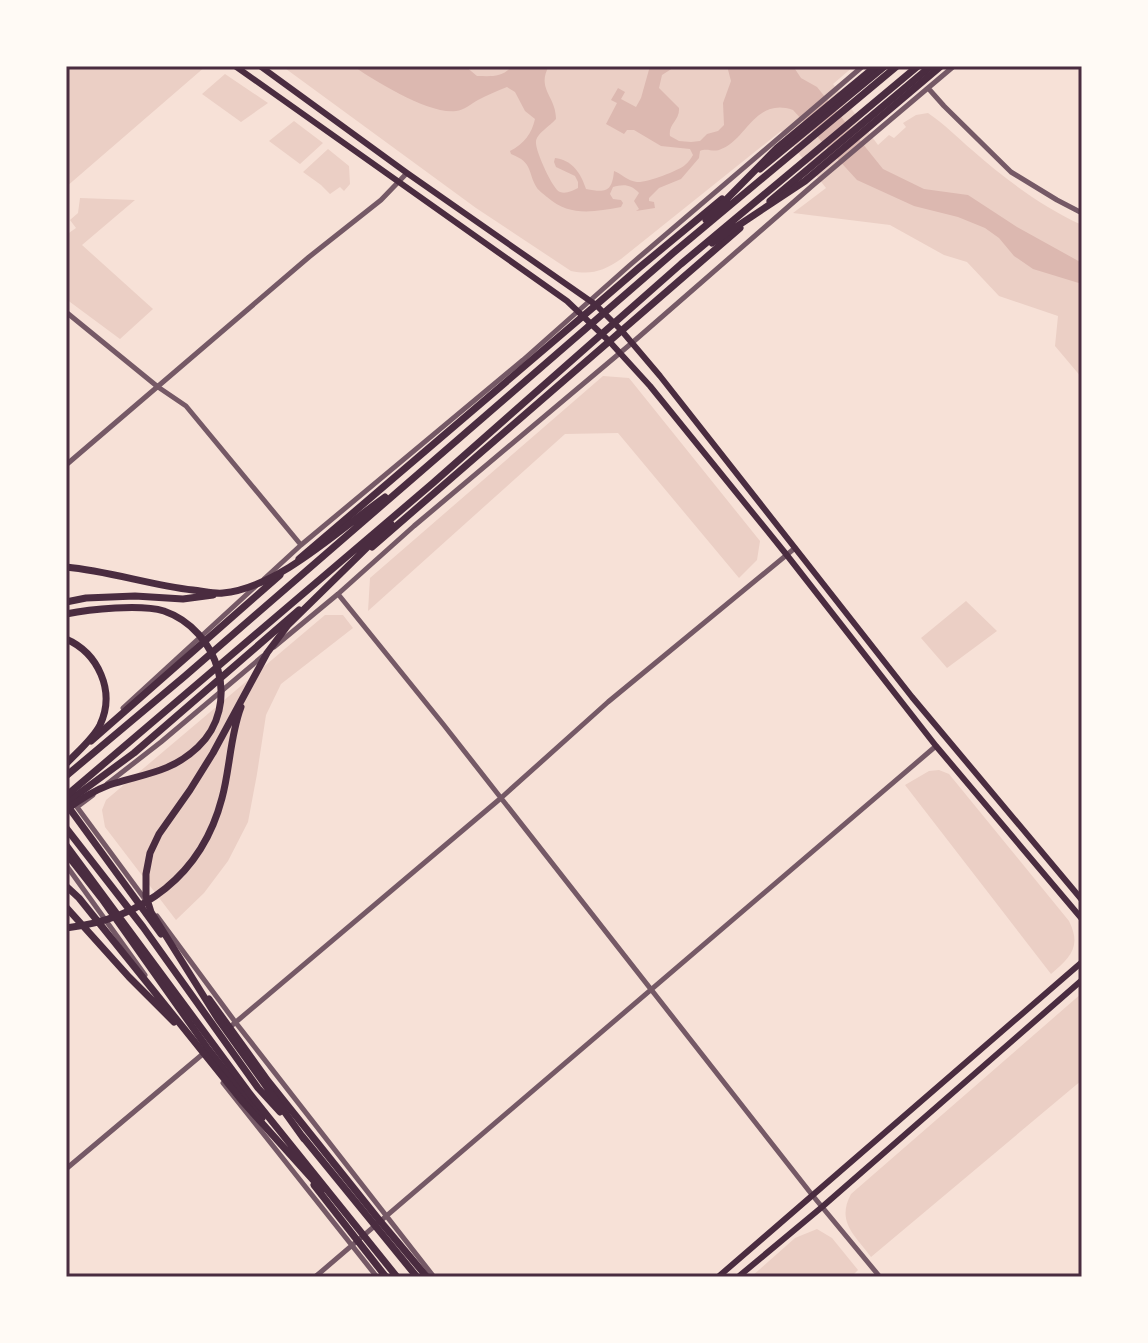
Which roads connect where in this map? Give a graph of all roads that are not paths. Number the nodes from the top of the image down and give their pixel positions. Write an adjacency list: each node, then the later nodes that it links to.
1 (235, 66): 13 (main road)
2 (260, 66): 12 (main road)
3 (876, 66): 15 (main road)
4 (885, 66): 17 (main road)
5 (897, 66): 15 (main road)
6 (918, 66): 16 (main road)
7 (931, 66): 20 (main road)
8 (941, 66): 16 (main road)
9 (954, 66): 11 (street)
10 (862, 67): 17 (street)
11 (928, 88): 14 (street); 22 (street)
12 (407, 173): 13 (street); 17 (main road)
13 (399, 183): 19 (main road); 24 (street)
14 (1082, 213)
15 (673, 253): 26 (main road)
16 (681, 264): 27 (main road)
17 (593, 303): 19 (main road); 20 (main road)
18 (66, 312): 24 (street)
19 (580, 314): 21 (main road); 28 (street); 39 (main road)
20 (621, 330): 21 (main road); 22 (main road)
21 (609, 341): 23 (main road); 42 (main road)
22 (633, 342): 23 (street); 29 (main road)
23 (619, 353): 30 (main road); 33 (street)
24 (158, 387): 25 (street); 28 (street)
25 (66, 465)
26 (420, 472): 32 (main road); 40 (main road)
27 (433, 483): 37 (main road); 42 (main road)
28 (301, 545): 39 (street)
29 (795, 548): 30 (street); 49 (main road)
30 (786, 554): 38 (main road); 41 (street)
31 (66, 567): 32 (main road)
32 (223, 593): 34 (main road)
33 (338, 594): 41 (street); 43 (street)
34 (66, 602)
35 (66, 614): 42 (main road)
36 (66, 639): 39 (main road)
37 (249, 686): 52 (main road); 58 (main road)
38 (936, 746): 51 (main road); 55 (street)
39 (66, 762)
40 (66, 776)
41 (501, 798): 55 (street); 56 (street)
42 (67, 801): 43 (street); 56 (main road)
43 (77, 807): 56 (street)
44 (66, 828): 58 (main road)
45 (66, 845): 64 (main road)
46 (66, 853): 57 (main road)
47 (66, 865): 57 (street)
48 (66, 886): 57 (main road)
49 (1082, 900)
50 (66, 907): 57 (main road)
51 (1082, 919)
52 (66, 928)
53 (1082, 962): 60 (main road)
54 (1082, 980): 61 (main road)
55 (651, 989): 60 (street); 62 (street)
56 (233, 1025): 62 (main road)
57 (204, 1052): 59 (street); 63 (main road); 64 (main road)
58 (304, 1139): 69 (main road)
59 (66, 1169)
60 (813, 1196): 61 (street); 72 (main road)
61 (822, 1207): 73 (main road); 74 (street)
62 (382, 1218): 63 (street); 70 (main road); 71 (street)
63 (354, 1243): 65 (street); 66 (street); 67 (main road)
64 (386, 1263): 68 (main road)
65 (315, 1277)
66 (377, 1277)
67 (386, 1277)
68 (397, 1277)
69 (417, 1277)
70 (427, 1277)
71 (434, 1277)
72 (718, 1277)
73 (738, 1277)
74 (880, 1277)

